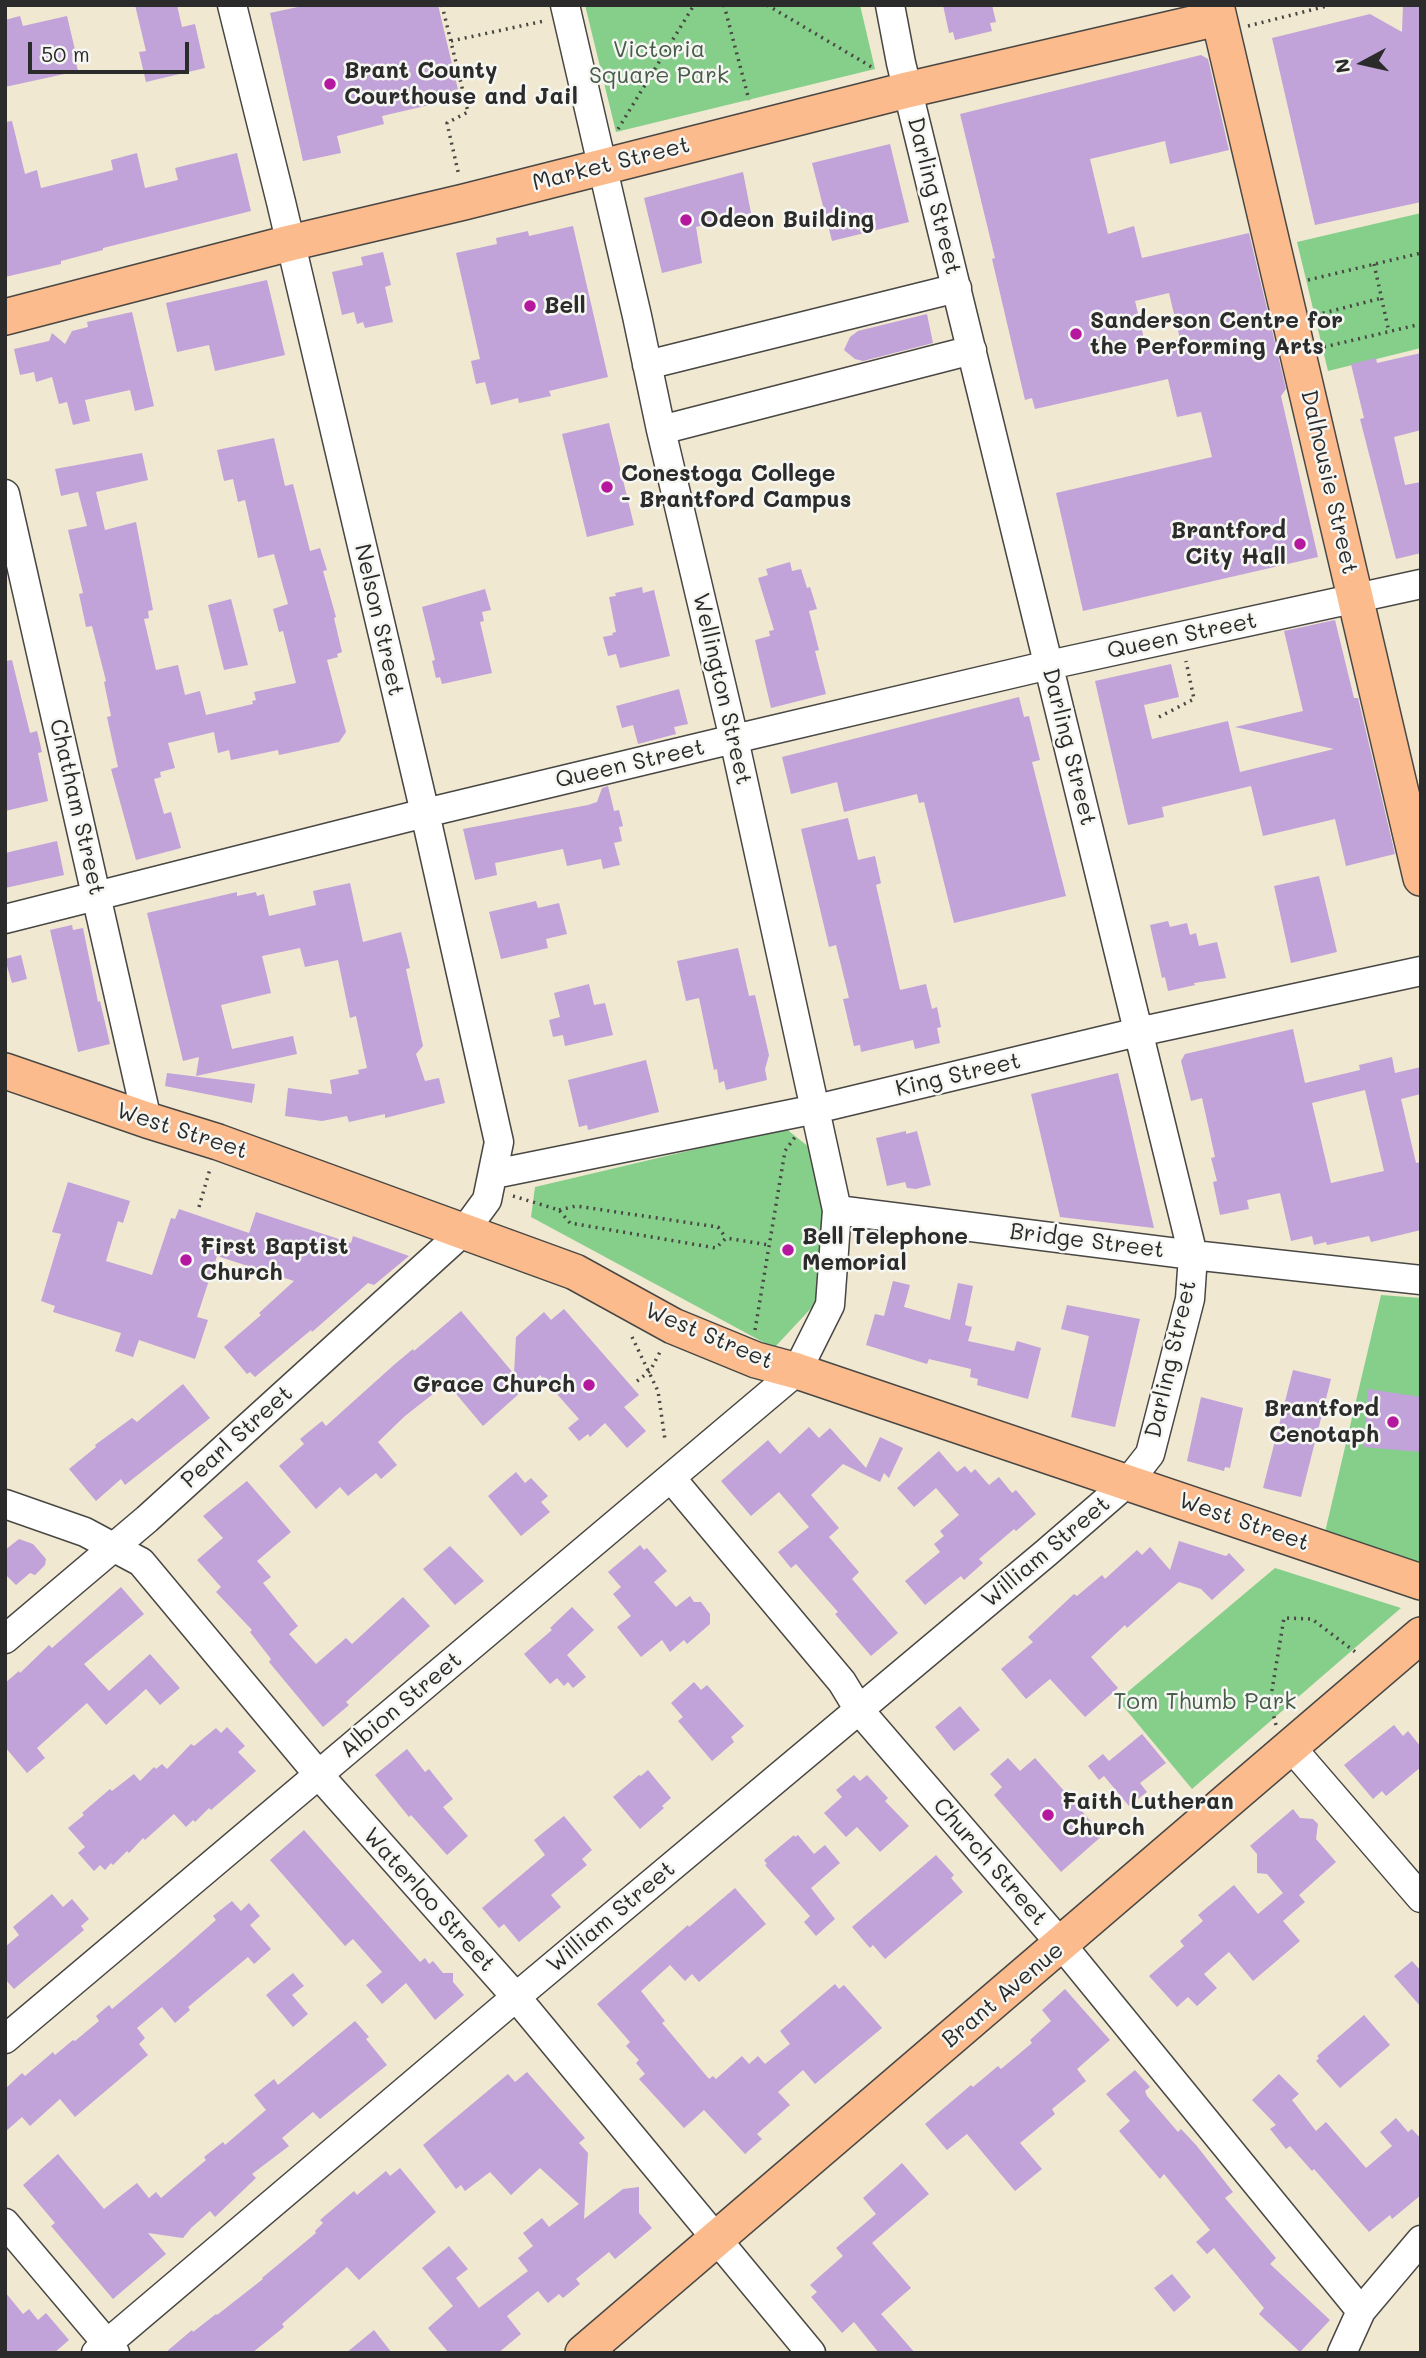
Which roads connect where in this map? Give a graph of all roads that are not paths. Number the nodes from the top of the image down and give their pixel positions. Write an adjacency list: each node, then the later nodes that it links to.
1 (232, 5): 7 (street, Nelson Street)
2 (890, 5): 5 (street, Darling Street)
3 (567, 10): 6 (street, Wellington Street)
4 (1219, 19): 5 (main road, Market Street); 15 (main road, Dalhousie Street)
5 (907, 90): 6 (main road, Market Street); 8 (street, Darling Street)
6 (603, 166): 7 (main road, Market Street); 11 (street, Wellington Street)
7 (290, 243): 9 (main road, Market Street); 18 (street, Nelson Street)
8 (957, 288): 10 (street, Darling Street); 11 (street)
9 (5, 317)
10 (972, 350): 12 (street); 16 (street, Darling Street)
11 (647, 365): 12 (street, Wellington Street)
12 (661, 430): 17 (street, Wellington Street)
13 (5, 495): 20 (street, Chatham Street)
14 (1421, 584): 15 (street, Queen Street)
15 (1357, 599): 16 (street, Queen Street); 19 (main road, Dalhousie Street)
16 (1049, 665): 17 (street, Queen Street); 23 (street, Darling Street)
17 (734, 739): 18 (street, Queen Street); 25 (street, Wellington Street)
18 (425, 813): 20 (street, Queen Street); 27 (street, Nelson Street)
19 (1421, 878)
20 (97, 895): 21 (street, Queen Street); 26 (street, Chatham Street)
21 (5, 919)
22 (1421, 971): 23 (street, King Street)
23 (1138, 1032): 25 (street, King Street); 30 (street, Darling Street)
24 (5, 1071): 26 (main road, West Street)
25 (816, 1109): 27 (street, King Street); 28 (street, Wellington Street)
26 (147, 1120): 29 (main road, West Street)
27 (492, 1181): 29 (street, Nelson Street)
28 (837, 1210): 30 (street, Bridge Street); 32 (street, Wellington Street)
29 (465, 1230): 32 (main road, West Street); 36 (street, Pearl Street)
30 (1193, 1255): 31 (street, Bridge Street); 34 (street, Darling Street)
31 (1421, 1280)
32 (797, 1371): 33 (street, Albion Street); 34 (main road, West Street)
33 (671, 1478): 40 (street, Church Street); 42 (street, Albion Street)
34 (1128, 1482): 37 (main road, West Street); 40 (street, William Street)
35 (5, 1504): 36 (street, Waterloo Street)
36 (113, 1547): 39 (street, Pearl Street); 42 (street, Waterloo Street)
37 (1421, 1582)
38 (1421, 1635): 41 (main road, Brant Avenue)
39 (5, 1639)
40 (859, 1710): 44 (street, Church Street); 45 (street, William Street)
41 (1290, 1746): 43 (street); 44 (main road, Brant Avenue)
42 (318, 1774): 45 (street, Waterloo Street); 46 (street, Albion Street)
43 (1421, 1898)
44 (1061, 1944): 48 (main road, Brant Avenue); 50 (street, Church Street)
45 (516, 1997): 48 (street, Waterloo Street); 51 (street, William Street)
46 (5, 2039)
47 (5, 2223): 51 (street)
48 (716, 2239): 52 (main road, Brant Avenue); 53 (street, Waterloo Street)
49 (1421, 2240): 50 (street)
50 (1361, 2311): 54 (street)
51 (106, 2349)
52 (583, 2353)
53 (811, 2353)
54 (1342, 2353)

